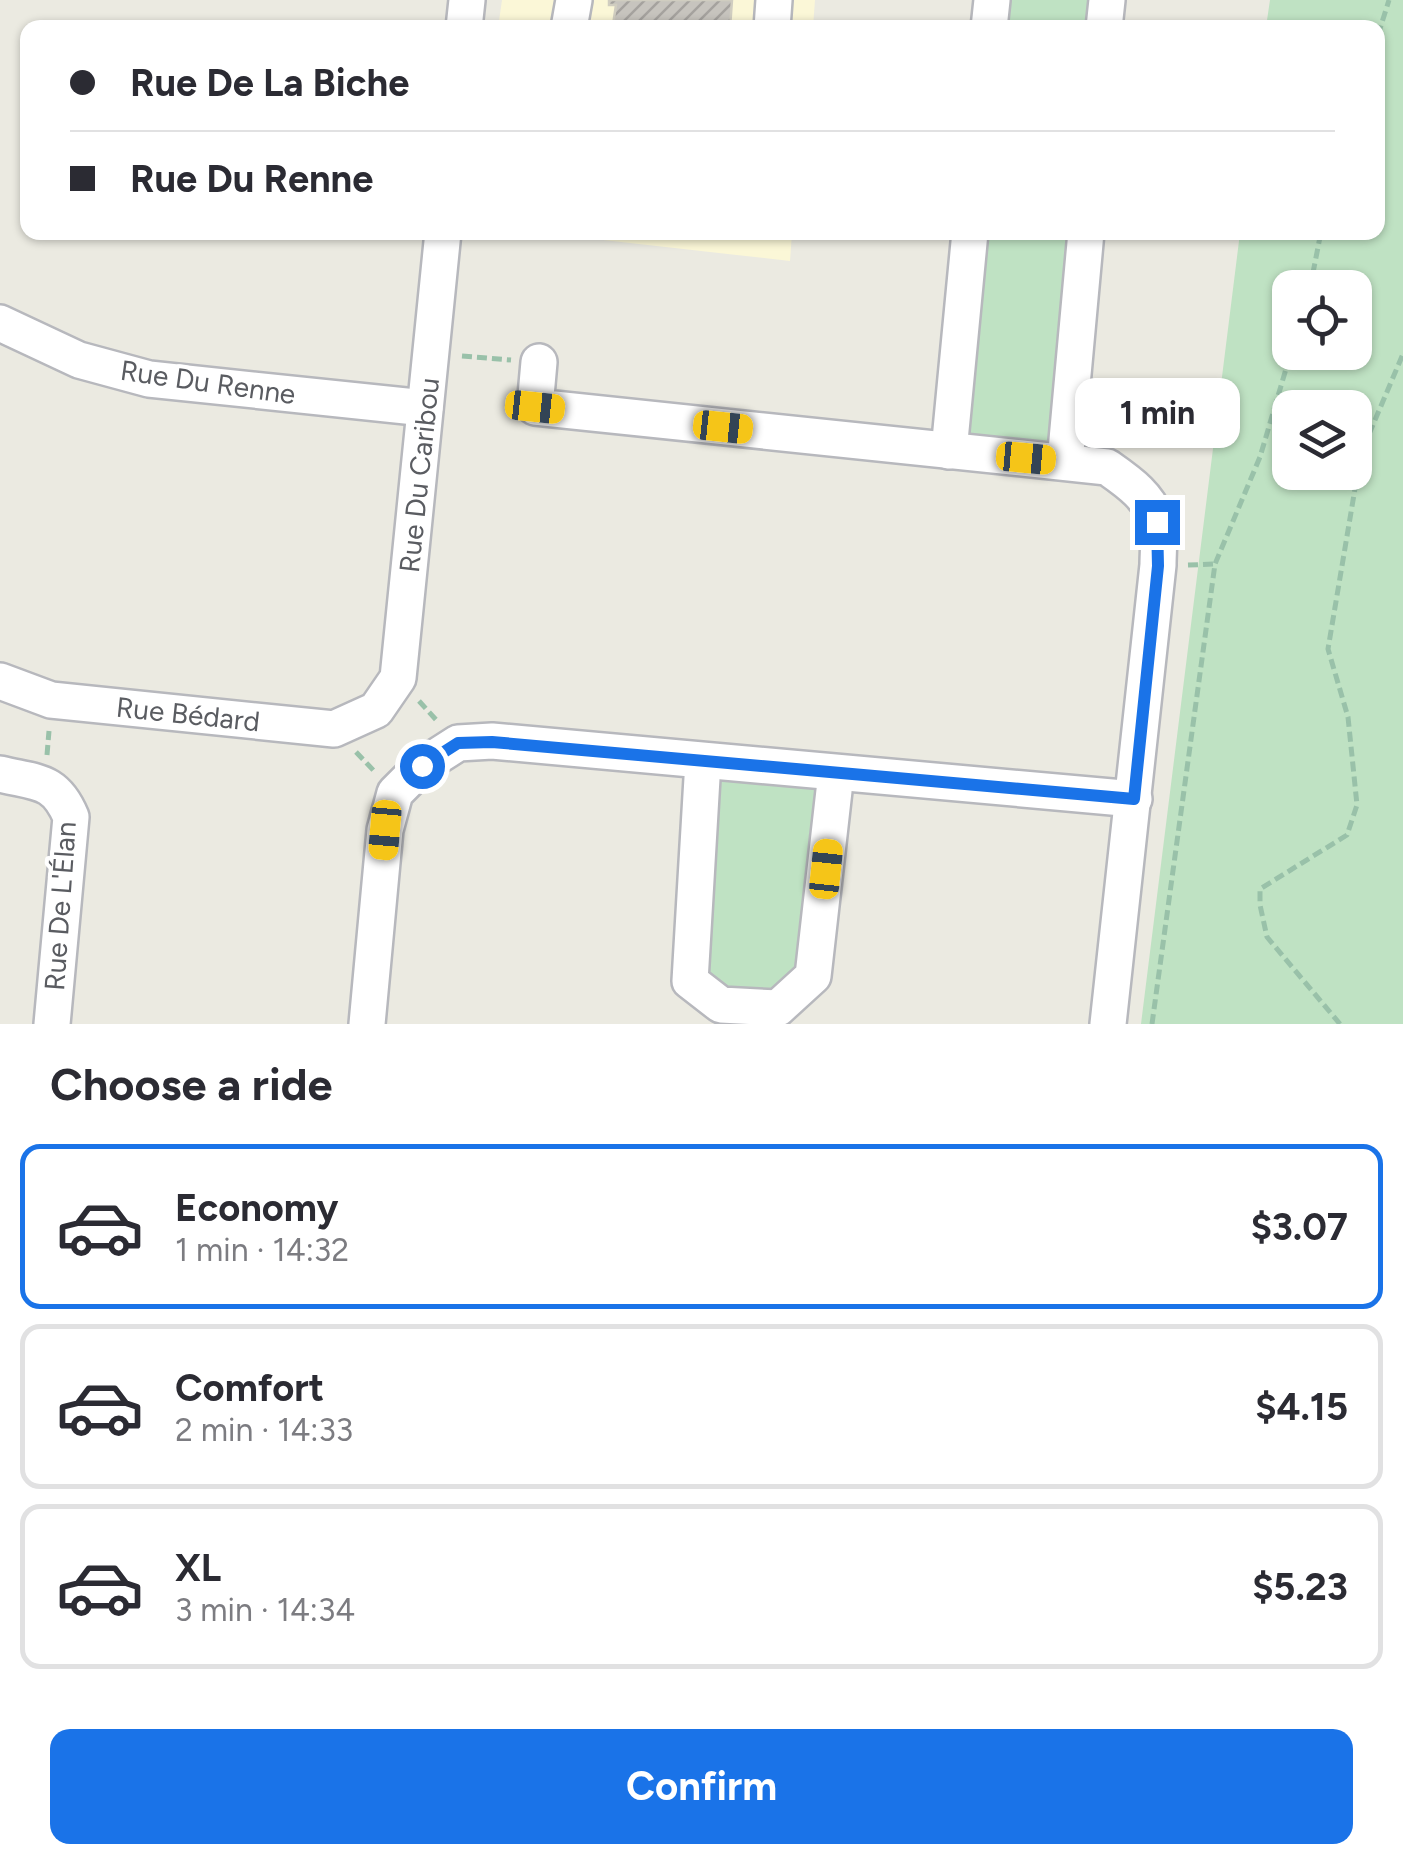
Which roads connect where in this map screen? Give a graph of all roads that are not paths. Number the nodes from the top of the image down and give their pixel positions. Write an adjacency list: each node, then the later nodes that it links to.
1 (442, 240): 6 (street, Rue Du Caribou)
2 (969, 240): 7 (street)
3 (1085, 240): 8 (street)
4 (0, 322): 6 (street, Rue Du Renne)
5 (539, 362): 7 (street)
6 (425, 408): 10 (street, Rue Du Caribou)
7 (949, 451): 8 (street)
8 (1065, 462): 14 (street)
9 (0, 681): 10 (street, Rue Bédard)
10 (334, 729)
11 (704, 761): 12 (street); 12 (street); 16 (street)
12 (836, 773): 14 (street)
13 (0, 774): 15 (street, Rue De L'Élan)
14 (1134, 799): 17 (street)
15 (52, 1024)
16 (368, 1024)
17 (1108, 1024)

